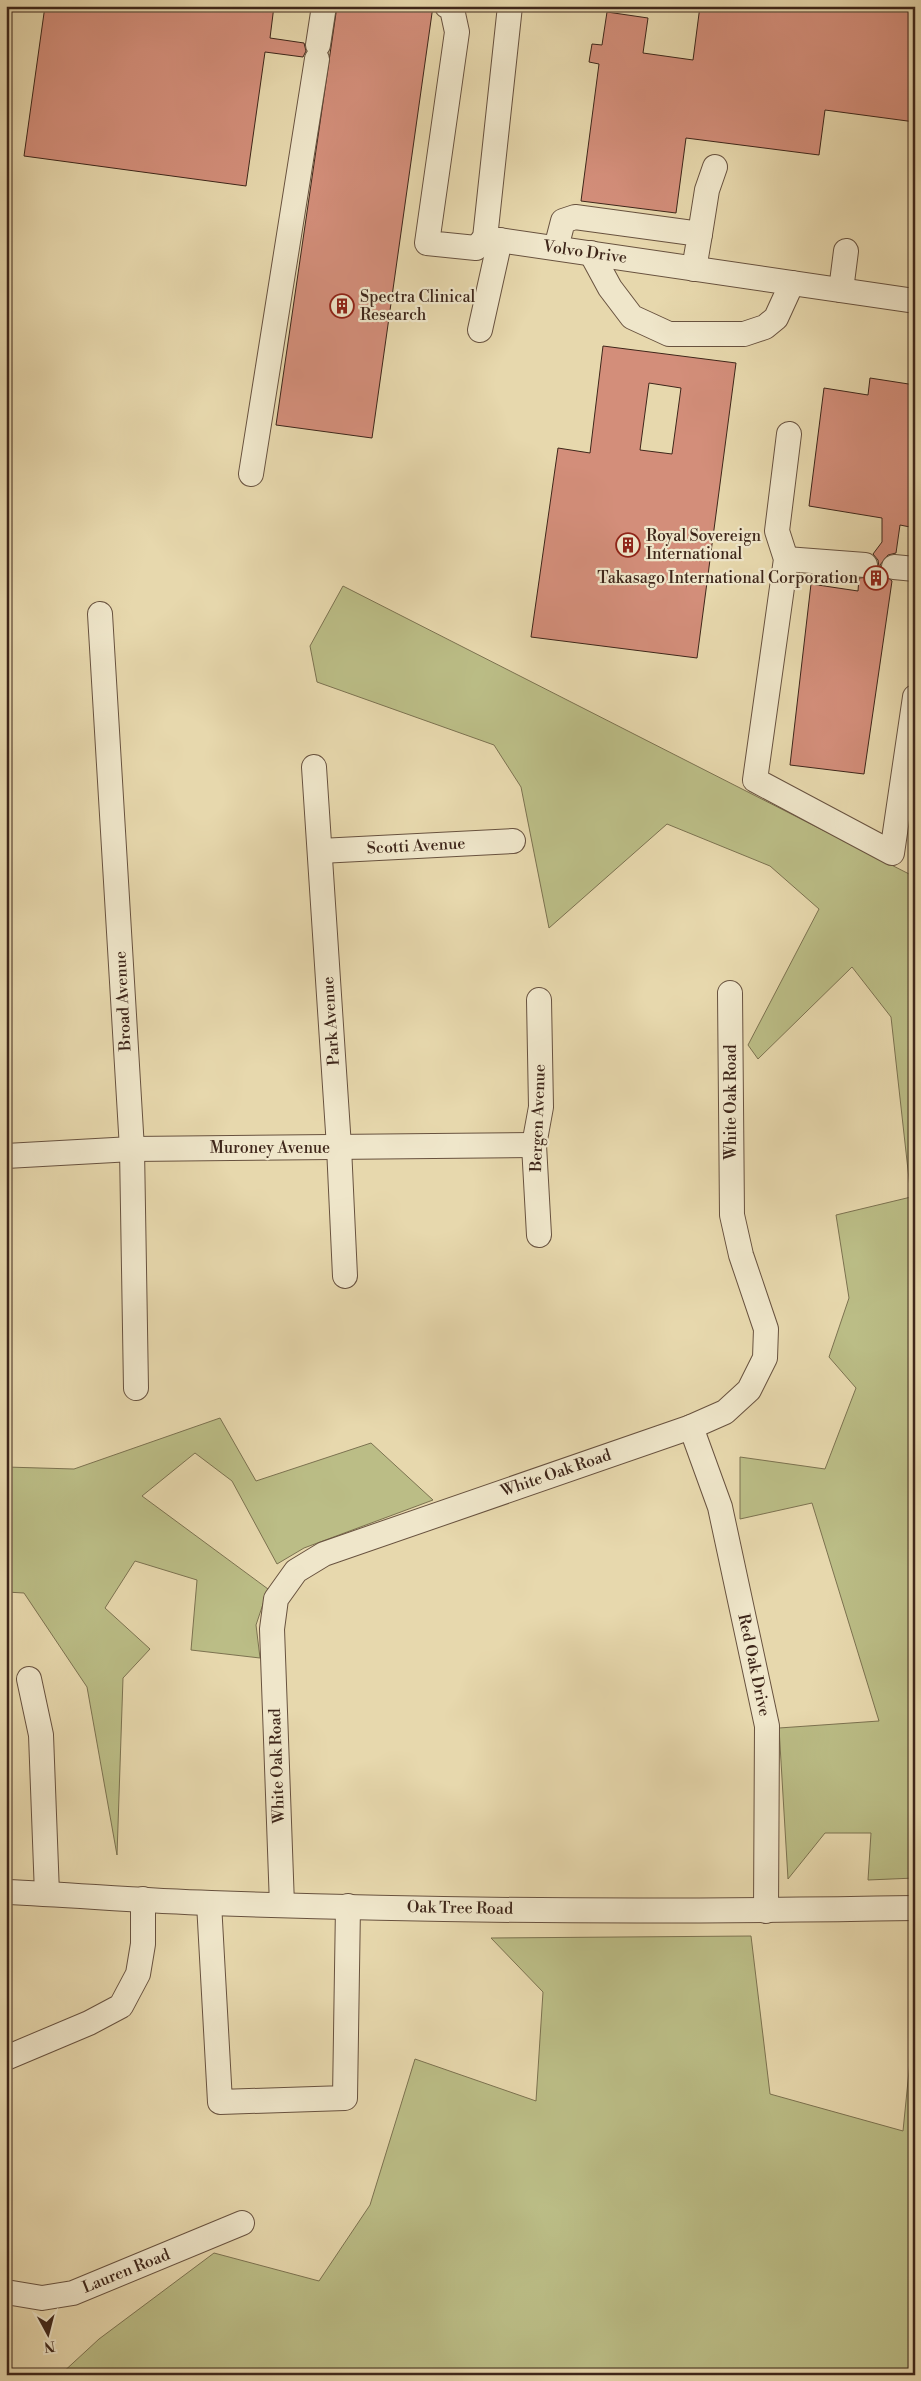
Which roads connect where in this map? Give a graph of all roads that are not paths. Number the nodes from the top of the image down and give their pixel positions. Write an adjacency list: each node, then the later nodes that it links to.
1 (324, 6): 16 (street)
2 (447, 6): 6 (street)
3 (510, 6): 6 (street)
4 (715, 167): 5 (street)
5 (700, 234): 7 (street); 10 (street)
6 (492, 239): 7 (street, Volvo Drive); 14 (street)
7 (556, 248): 9 (street, Volvo Drive)
8 (846, 251): 12 (street)
9 (591, 253): 10 (street, Volvo Drive); 11 (street)
10 (694, 269): 11 (street, Volvo Drive)
11 (792, 283): 12 (street, Volvo Drive)
12 (841, 290): 13 (street, Volvo Drive)
13 (915, 301)
14 (480, 330)
15 (789, 434): 17 (street)
16 (251, 474)
17 (786, 559): 18 (street); 20 (street)
18 (865, 565)
19 (100, 614): 28 (street, Broad Avenue)
20 (915, 698)
21 (314, 767): 23 (street, Park Avenue)
22 (513, 841): 23 (street, Scotti Avenue)
23 (320, 851): 27 (street, Park Avenue)
24 (730, 993): 33 (street, White Oak Road)
25 (539, 1000): 26 (street, Bergen Avenue)
26 (534, 1145): 27 (street, Muroney Avenue); 30 (street, Bergen Avenue)
27 (339, 1147): 28 (street, Muroney Avenue); 31 (street, Park Avenue)
28 (132, 1149): 29 (street, Muroney Avenue); 32 (street, Broad Avenue)
29 (6, 1156)
30 (539, 1235)
31 (345, 1276)
32 (136, 1388)
33 (691, 1426): 39 (street, White Oak Road); 42 (street, Red Oak Drive)
34 (29, 1679): 36 (street)
35 (6, 1892): 36 (street, Oak Tree Road)
36 (47, 1894): 37 (street, Oak Tree Road)
37 (143, 1899): 38 (street, Oak Tree Road); 43 (street)
38 (209, 1903): 39 (street, Oak Tree Road); 40 (street)
39 (282, 1905): 40 (street, Oak Tree Road)
40 (348, 1906): 42 (street, Oak Tree Road)
41 (915, 1908): 42 (street, Oak Tree Road)
42 (766, 1911)
43 (6, 2058)
44 (242, 2223): 45 (street, Lauren Road)
45 (6, 2292)

